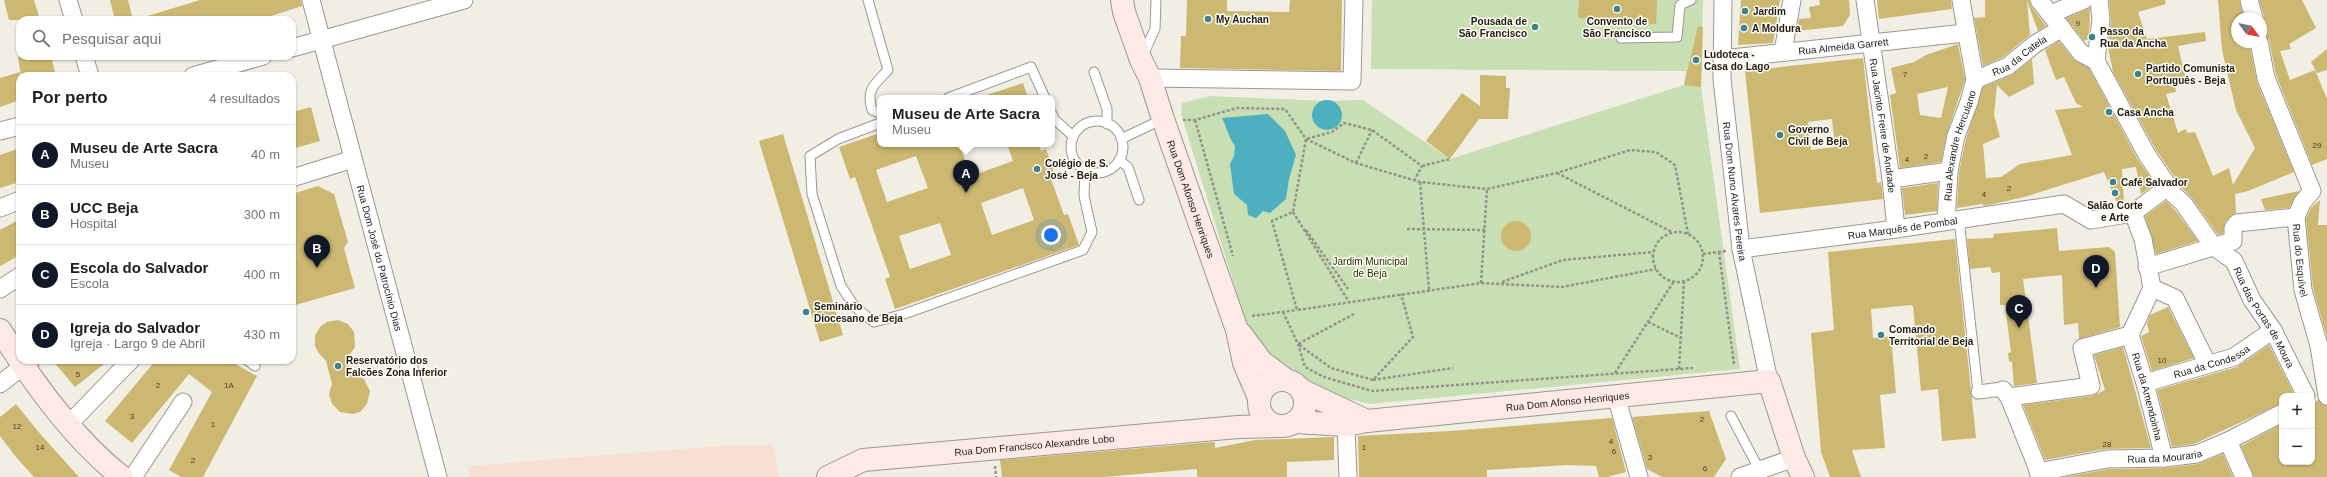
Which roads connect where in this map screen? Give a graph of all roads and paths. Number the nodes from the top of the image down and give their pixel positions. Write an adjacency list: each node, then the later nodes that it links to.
1 (68, 0): 19 (street)
2 (311, 0): 23 (street, Rua Dom José do Patrocínio Dias)
3 (464, 0): 23 (street)
4 (868, 0): 39 (lane)
5 (1122, 0): 32 (main road, Rua Dom Afonso Henriques)
6 (1156, 0): 32 (lane)
7 (1354, 0): 32 (street)
8 (1691, 0): 22 (lane)
9 (1723, 0): 28 (street, Rua Dom Nuno Alvares Pereira)
10 (1792, 0): 27 (street)
11 (1864, 0): 24 (street, Rua Jacinto Freire de Andrade)
12 (1961, 0): 21 (street, Rua Alexandre Herculano)
13 (2039, 0): 18 (street)
14 (2084, 0): 18 (street)
15 (2098, 0): 31 (street)
16 (2249, 0): 17 (street)
17 (2252, 12)
18 (2051, 14): 20 (street)
19 (73, 16)
20 (2062, 28): 31 (street); 36 (street, Rua da Catela)
21 (1966, 33): 24 (street, Rua Almeida Garrett); 36 (street, Rua Alexandre Herculano)
22 (1621, 38)
23 (321, 39): 25 (street); 51 (street, Rua Dom José do Patrocínio Dias)
24 (1871, 42): 27 (street, Rua Almeida Garrett); 60 (street, Rua Jacinto Freire de Andrade)
25 (296, 47)
26 (2260, 48): 70 (street, Rua do Esquível)
27 (1783, 52): 28 (street, Rua Almeida Garrett)
28 (1722, 58): 79 (street, Rua Dom Nuno Alvares Pereira)
29 (85, 60): 33 (street)
30 (249, 60): 34 (street)
31 (2096, 61): 63 (street, Rua das Portas de Moura)
32 (1146, 69): 40 (main road, Rua Dom Afonso Henriques)
33 (89, 72)
34 (207, 72)
35 (1094, 72): 44 (lane)
36 (1975, 80): 57 (street, Rua Alexandre Herculano)
37 (956, 95): 38 (lane)
38 (1044, 95)
39 (877, 112)
40 (1163, 119): 42 (path); 49 (lane); 103 (main road, Rua Dom Afonso Henriques)
41 (1055, 120): 48 (lane)
42 (1195, 120): 50 (path); 83 (path)
43 (877, 124): 56 (lane)
44 (1107, 124): 48 (lane); 49 (lane)
45 (16, 127): 47 (street)
46 (1372, 130): 50 (path); 54 (path); 55 (path)
47 (0, 131)
48 (1074, 136): 56 (lane)
49 (1121, 139): 53 (lane)
50 (1306, 139): 54 (path); 68 (path)
51 (353, 159): 59 (street); 146 (street, Rua Dom José do Patrocínio Dias)
52 (1450, 159): 55 (path)
53 (1119, 160): 56 (lane); 65 (lane)
54 (1356, 163): 61 (path)
55 (1422, 166): 61 (path)
56 (1085, 171)
57 (1949, 171): 60 (street); 71 (street, Rua Alexandre Herculano)
58 (1557, 173): 64 (path); 76 (path); 77 (path)
59 (296, 177)
60 (1891, 179): 74 (street, Rua Jacinto Freire de Andrade)
61 (1414, 181): 62 (path)
62 (1420, 182): 64 (path); 73 (path)
63 (2169, 186): 69 (street); 78 (street, Rua das Portas de Moura)
64 (1488, 189): 75 (path)
65 (1139, 200)
66 (16, 202): 67 (street)
67 (0, 208)
68 (1293, 212): 91 (path); 96 (path); 98 (path)
69 (2133, 214): 71 (street, Rua Marquês de Pombal); 84 (street)
70 (2296, 217): 78 (street); 129 (street, Rua do Esquível)
71 (1953, 220): 74 (street, Rua Marquês de Pombal); 125 (lane)
72 (1407, 229): 73 (path)
73 (1423, 229): 75 (path); 94 (path)
74 (1896, 229): 79 (street, Rua Marquês de Pombal)
75 (1485, 230): 90 (path)
76 (1672, 232): 77 (path); 80 (path)
77 (1688, 234): 82 (path)
78 (2214, 246): 84 (street); 104 (street, Rua das Portas de Moura)
79 (1741, 248): 81 (path); 121 (street, Rua Dom Nuno Alvares Pereira)
80 (1653, 252): 85 (path); 89 (path)
81 (1719, 252): 82 (path); 114 (path)
82 (1702, 254): 88 (path)
83 (1233, 257)
84 (2147, 267): 92 (street)
85 (1656, 269): 87 (path); 89 (path)
86 (16, 279): 93 (street)
87 (1674, 281): 88 (path); 101 (path)
88 (1684, 281): 106 (path)
89 (1500, 282): 90 (path)
90 (1481, 283): 94 (path)
91 (1348, 288)
92 (2152, 288): 105 (street); 109 (street)
93 (0, 289)
94 (1429, 290): 95 (path)
95 (1401, 294): 96 (path); 120 (path)
96 (1349, 302): 98 (path)
97 (1249, 309): 99 (path)
98 (1297, 310): 99 (path)
99 (1283, 312): 107 (path)
100 (1354, 314): 107 (path)
101 (1648, 322): 106 (path); 119 (path)
102 (0, 330): 108 (main road)
103 (1237, 330): 124 (main road); 131 (main road, Rua Dom Afonso Henriques)
104 (2273, 330): 109 (street, Rua da Condessa); 127 (street, Rua das Portas de Moura)
105 (2130, 335): 122 (street, Rua da Amendoinha); 126 (street)
106 (1681, 338): 118 (path)
107 (1298, 344): 119 (path); 120 (path)
108 (16, 350)
109 (2208, 363): 122 (street, Rua da Condessa)
110 (26, 364): 123 (street)
111 (28, 364): 135 (main road)
112 (127, 364): 135 (street)
113 (252, 364): 115 (lane)
114 (1726, 365)
115 (255, 366)
116 (1453, 368): 120 (path)
117 (1695, 368): 118 (path)
118 (1679, 369): 119 (path)
119 (1615, 373)
120 (1372, 380)
121 (1769, 381): 128 (main road, Rua Dom Afonso Henriques); 141 (main road)
122 (2145, 383): 140 (street, Rua da Amendoinha)
123 (0, 384)
124 (1294, 385): 131 (main road); 134 (main road); 136 (main road)
125 (1978, 392): 126 (street)
126 (2006, 393): 143 (street)
127 (2304, 393)
128 (1616, 396): 134 (main road, Rua Dom Afonso Henriques); 149 (street)
129 (2322, 396)
130 (183, 402): 145 (street)
131 (1258, 402): 136 (main road); 138 (main road)
132 (2279, 415): 139 (street, Rua da Mouraria)
133 (1731, 416): 142 (lane)
134 (1367, 421): 137 (main road, Rua Dom Afonso Henriques)
135 (69, 424): 144 (main road)
136 (1286, 424): 137 (main road, Rua Dom Afonso Henriques); 138 (main road, Rua Dom Francisco Alexandre Lobo)
137 (1346, 425): 148 (street)
138 (1245, 426): 147 (main road, Rua Dom Francisco Alexandre Lobo)
139 (2228, 442): 140 (street, Rua da Mouraria); 151 (street)
140 (2164, 458): 143 (street, Rua da Mouraria)
141 (1798, 468): 142 (street)
142 (1759, 469): 150 (street)
143 (2040, 475)
144 (122, 477)
145 (133, 477)
146 (438, 477)
147 (828, 477)
148 (1348, 477)
149 (1639, 477)
150 (1740, 477)
151 (2244, 477)

